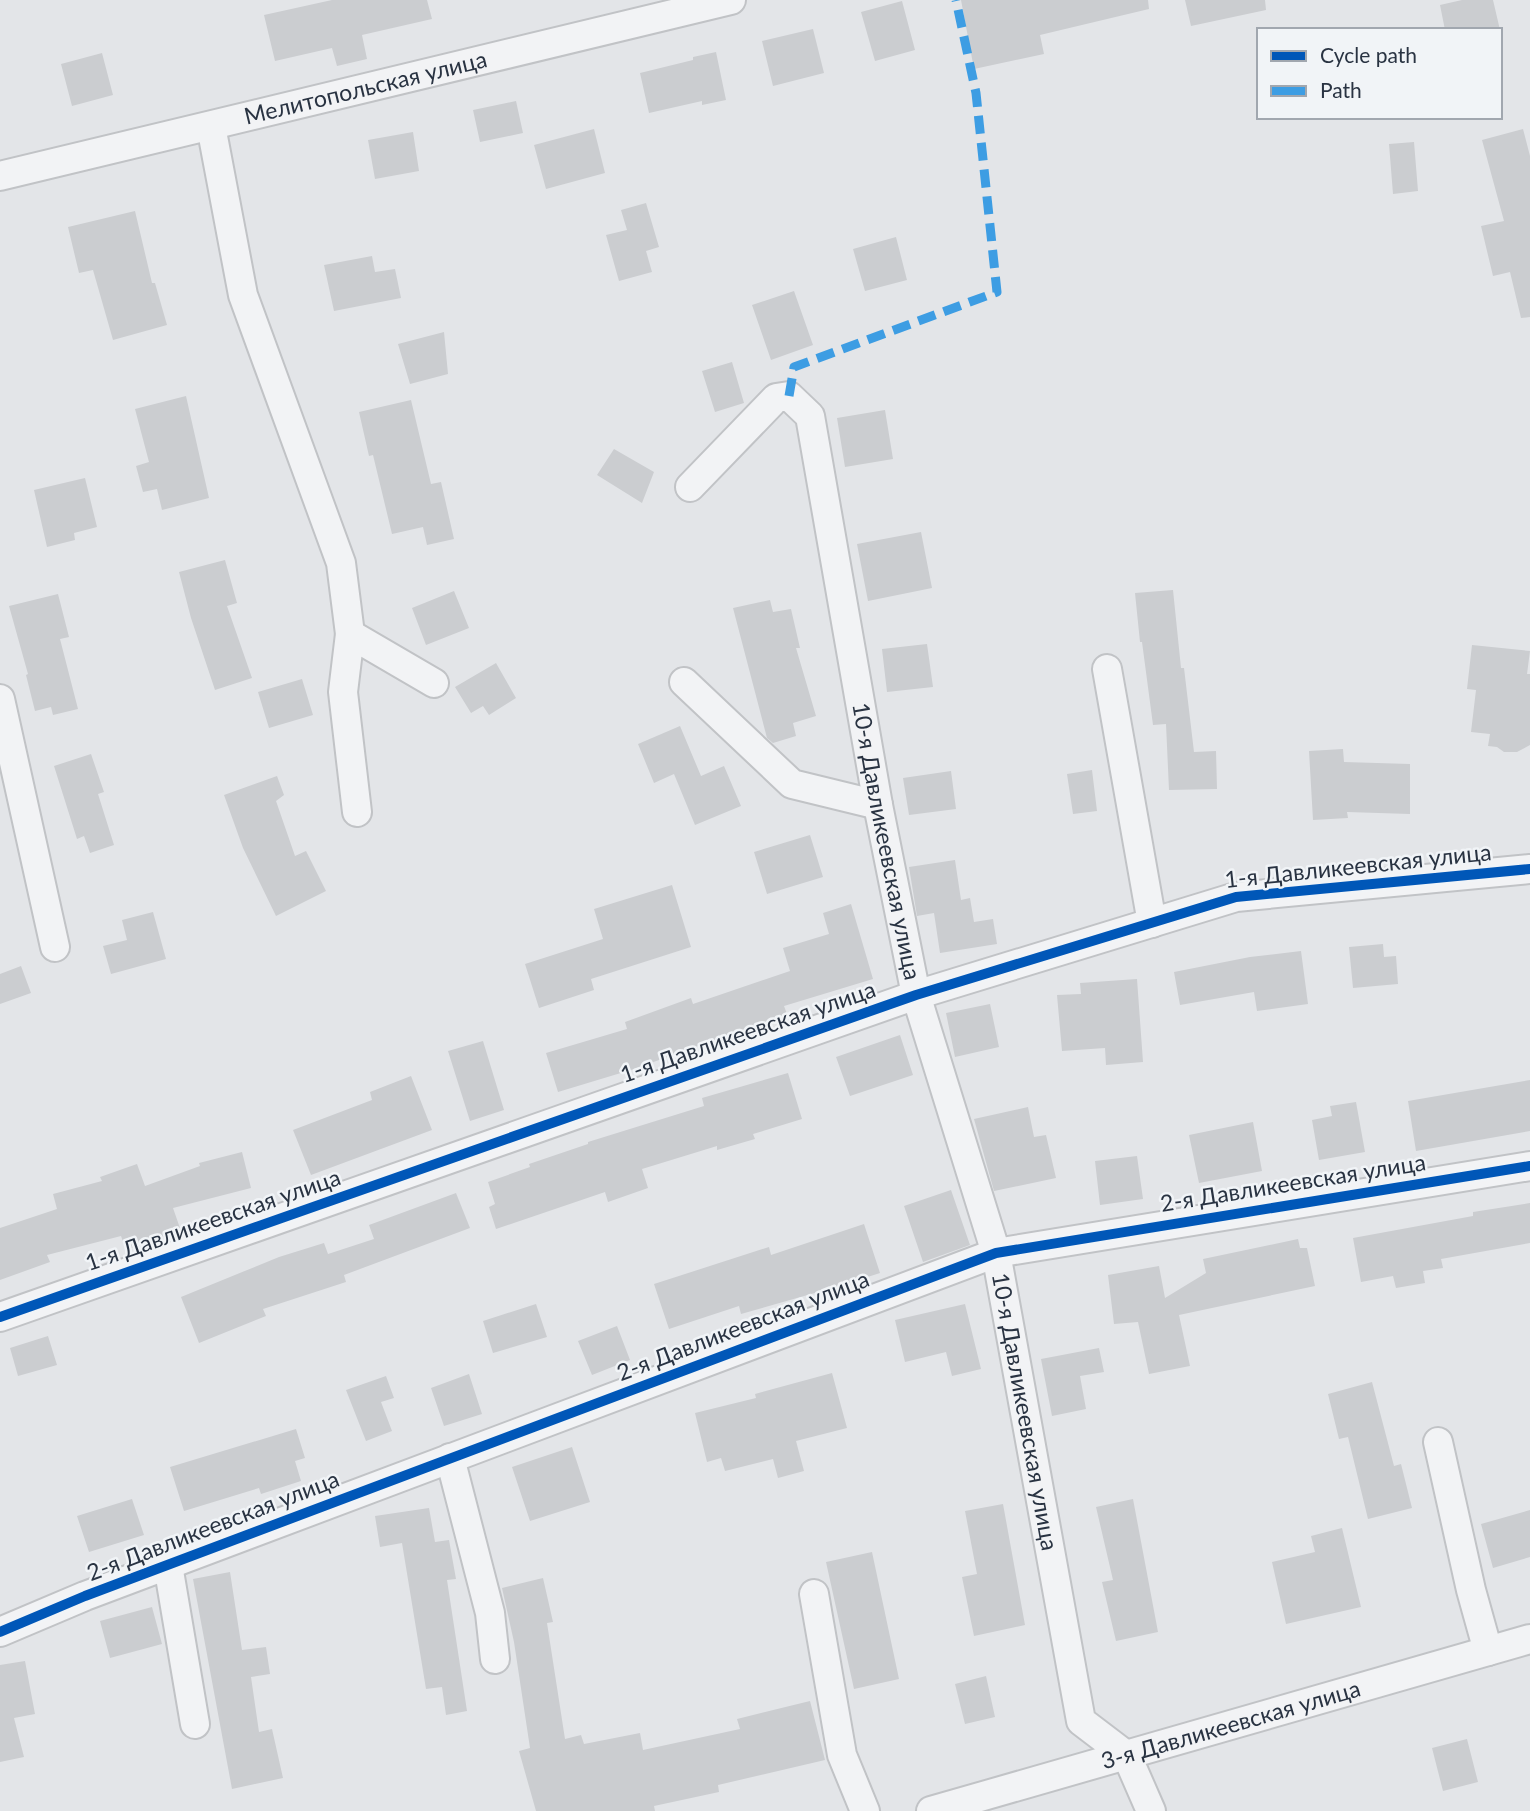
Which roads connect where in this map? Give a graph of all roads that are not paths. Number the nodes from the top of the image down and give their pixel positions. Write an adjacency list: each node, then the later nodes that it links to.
1 (731, 0): 2 (street, Мелитопольская улица)
2 (211, 125): 3 (street, Мелитопольская улица); 5 (street)
3 (0, 176)
4 (690, 487): 10 (street, 10-я Давликеевская улица)
5 (350, 634): 8 (street); 11 (street)
6 (1107, 669): 13 (street)
7 (684, 682): 10 (street)
8 (434, 683)
9 (0, 699): 14 (street)
10 (878, 805): 15 (street, 10-я Давликеевская улица)
11 (357, 812)
12 (1530, 869): 13 (street, 1-я Давликеевская улица)
13 (1153, 923): 15 (street, 1-я Давликеевская улица)
14 (55, 947)
15 (916, 995): 17 (street, 10-я Давликеевская улица); 18 (street, 1-я Давликеевская улица)
16 (1530, 1166): 17 (street, 2-я Давликеевская улица)
17 (996, 1253): 20 (street, 2-я Давликеевская улица); 28 (street, 10-я Давликеевская улица)
18 (0, 1317)
19 (1438, 1442): 25 (street)
20 (450, 1458): 21 (street, 2-я Давликеевская улица); 26 (street)
21 (168, 1565): 23 (street, 2-я Давликеевская улица); 27 (street)
22 (814, 1594): 29 (street)
23 (0, 1632)
24 (1530, 1639): 25 (street, 3-я Давликеевская улица)
25 (1488, 1651): 28 (street, 3-я Давликеевская улица)
26 (495, 1659)
27 (195, 1724)
28 (1127, 1756): 30 (street, 3-я Давликеевская улица); 31 (street, 10-я Давликеевская улица)
29 (865, 1811)
30 (931, 1811)
31 (1151, 1811)

